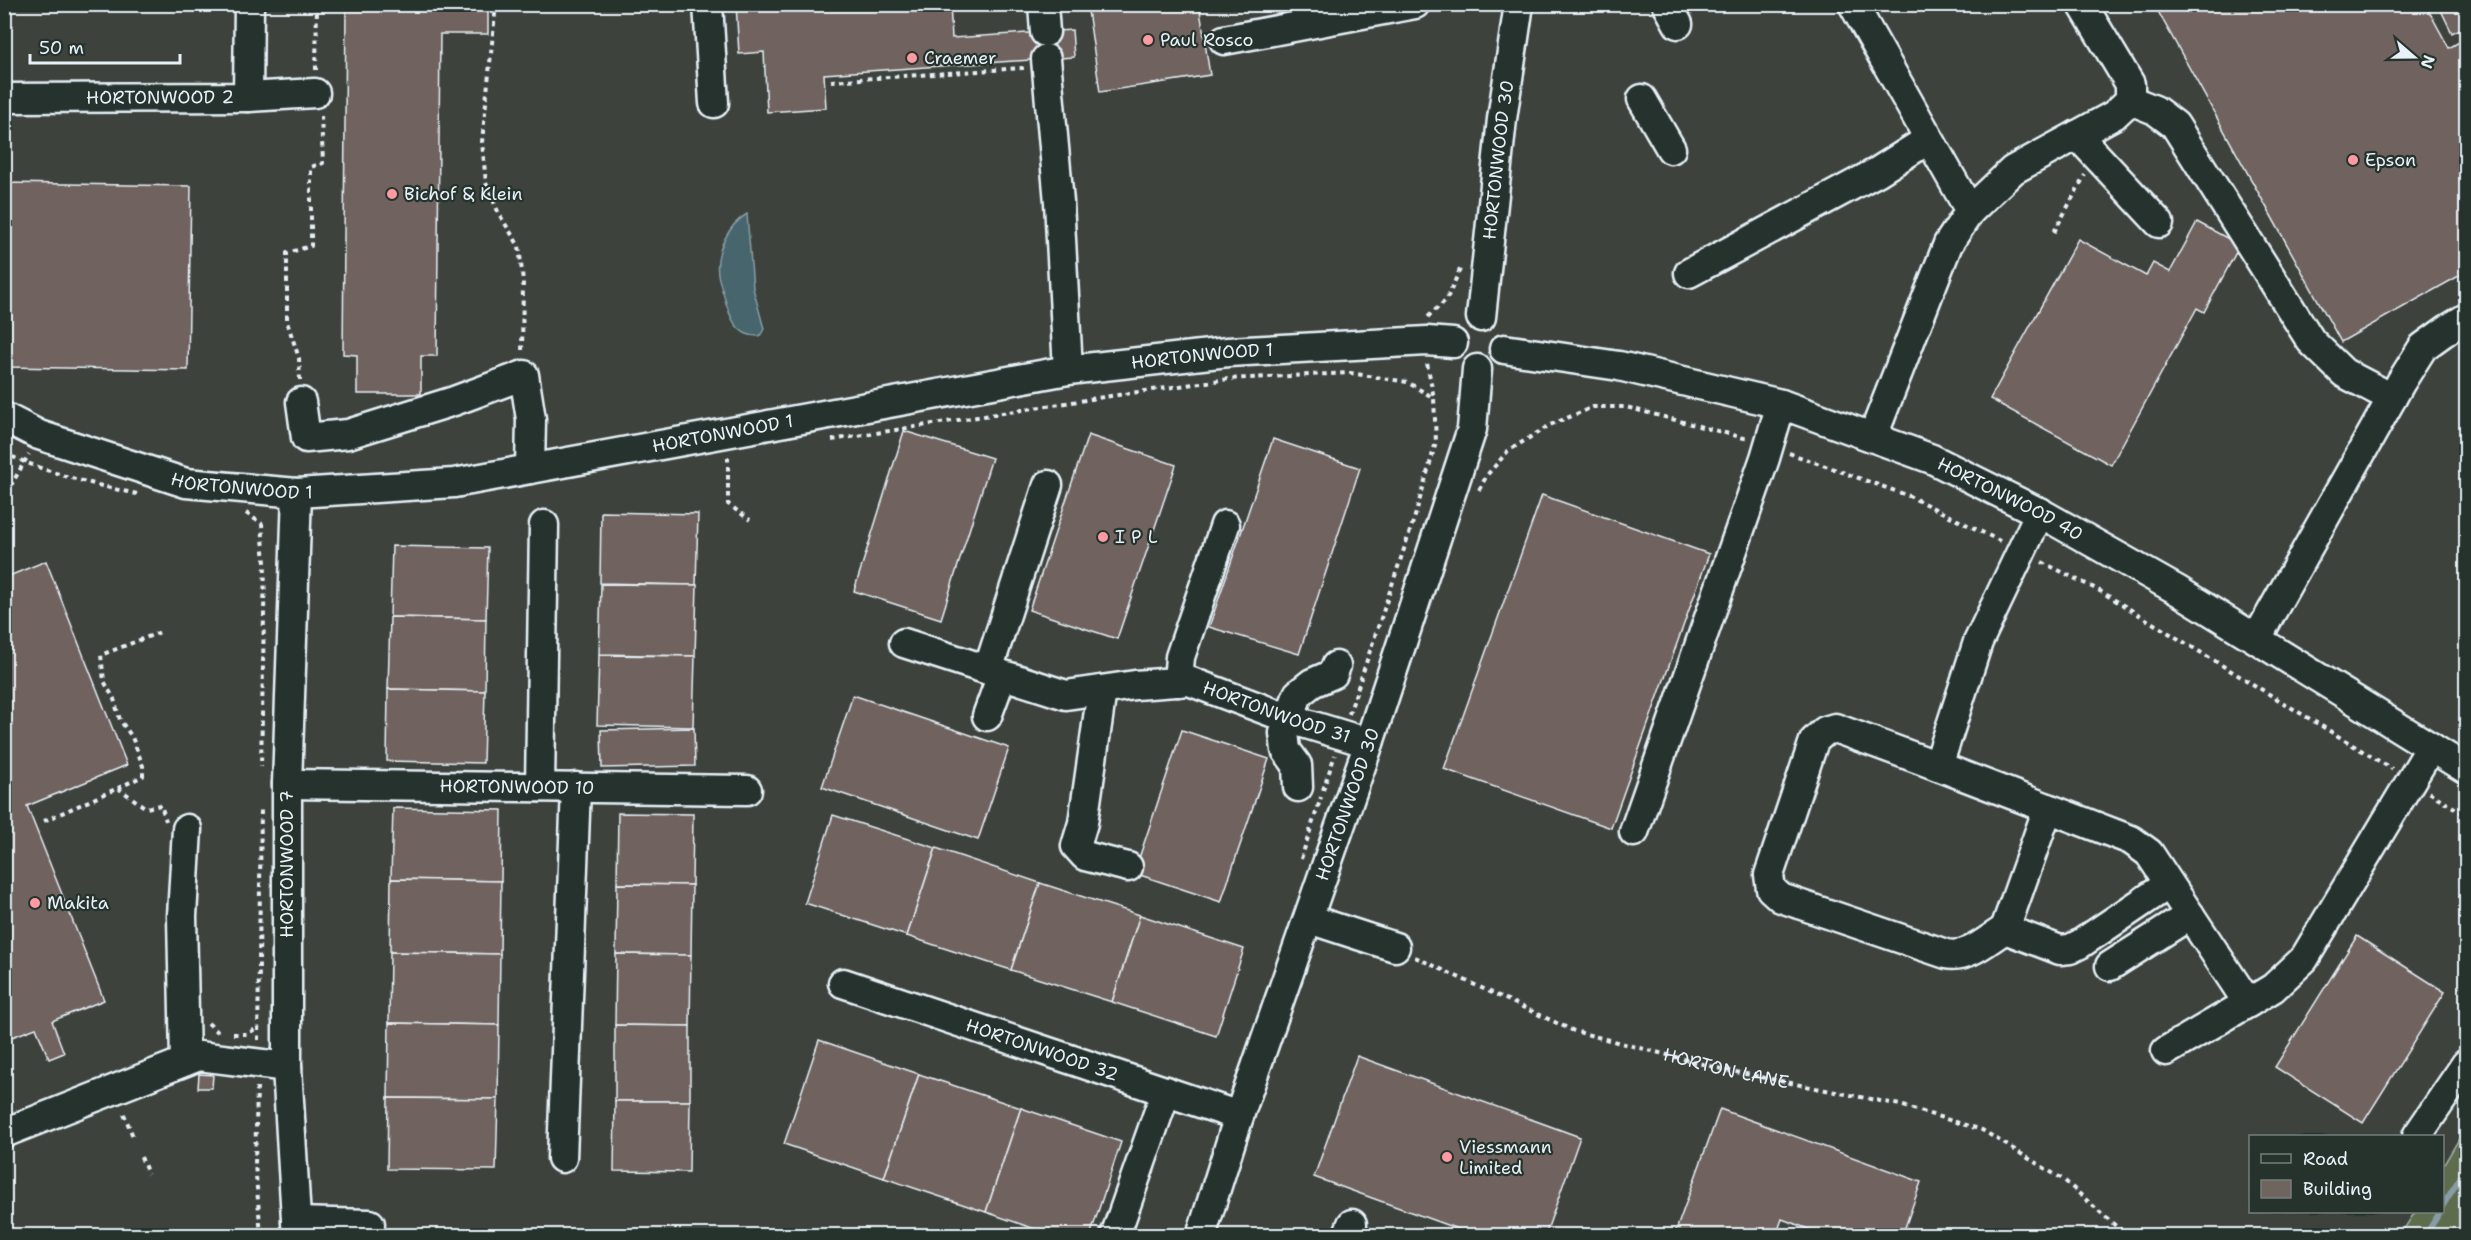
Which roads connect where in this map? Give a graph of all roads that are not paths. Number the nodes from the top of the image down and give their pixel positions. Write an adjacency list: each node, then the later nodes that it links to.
1 (249, 4): 10 (street)
2 (708, 4): 14 (street)
3 (1415, 4): 8 (street)
4 (1519, 4): 21 (street, HORTONWOOD 30)
5 (1853, 4): 15 (street)
6 (2082, 4): 13 (street)
7 (1045, 32): 26 (street)
8 (1224, 40)
9 (315, 93): 10 (street, HORTONWOOD 2)
10 (248, 97): 11 (street, HORTONWOOD 2)
11 (4, 98)
12 (1642, 99): 17 (street)
13 (2130, 100): 16 (street); 27 (street)
14 (714, 103)
15 (1929, 140): 18 (street); 20 (street)
16 (2086, 146): 18 (street); 19 (street)
17 (1671, 149)
18 (1970, 211): 31 (street)
19 (2159, 223)
20 (1689, 273)
21 (1481, 317): 23 (street); 24 (street)
22 (2466, 318): 27 (street)
23 (1453, 343): 25 (street); 26 (street, HORTONWOOD 1)
24 (1504, 349): 25 (street); 29 (street, HORTONWOOD 40)
25 (1477, 369): 46 (street, HORTONWOOD 30)
26 (1068, 370): 32 (street, HORTONWOOD 1)
27 (2392, 398): 38 (street)
28 (301, 402): 32 (street)
29 (1781, 404): 31 (street, HORTONWOOD 40); 57 (street)
30 (4, 417): 34 (street, HORTONWOOD 1)
31 (1873, 436): 35 (street, HORTONWOOD 40)
32 (530, 469): 34 (street, HORTONWOOD 1)
33 (1048, 485): 41 (street)
34 (297, 493): 50 (street, HORTONWOOD 7)
35 (2040, 512): 38 (street, HORTONWOOD 40); 48 (street)
36 (544, 525): 51 (street)
37 (1226, 525): 42 (street)
38 (2257, 638): 47 (street, HORTONWOOD 40)
39 (904, 643): 41 (street, HORTONWOOD 31)
40 (1336, 666): 45 (street)
41 (995, 673): 43 (street, HORTONWOOD 31); 44 (street)
42 (1178, 682): 43 (street, HORTONWOOD 31); 45 (street, HORTONWOOD 31)
43 (1102, 690): 58 (street)
44 (987, 716)
45 (1290, 719): 46 (street, HORTONWOOD 31); 53 (street)
46 (1369, 743): 61 (street, HORTONWOOD 30)
47 (2431, 747): 49 (street, HORTONWOOD 40); 66 (street)
48 (1938, 766): 55 (street); 62 (street)
49 (2466, 769)
50 (287, 784): 51 (street, HORTONWOOD 10); 70 (street, HORTONWOOD 7)
51 (540, 787): 52 (street, HORTONWOOD 10)
52 (576, 787): 54 (street, HORTONWOOD 10); 75 (street)
53 (1298, 787)
54 (747, 790)
55 (2048, 808): 59 (street); 62 (street)
56 (177, 827): 68 (street)
57 (1634, 832)
58 (1128, 867)
59 (2169, 884): 60 (street); 62 (street)
60 (2190, 915): 64 (street); 66 (street)
61 (1309, 919): 63 (street); 72 (street, HORTONWOOD 30)
62 (2005, 929)
63 (1395, 948)
64 (2110, 966)
65 (843, 983): 71 (street, HORTONWOOD 32)
66 (2248, 1003): 67 (street)
67 (2166, 1051)
68 (185, 1061): 70 (street); 73 (street)
69 (2466, 1064): 74 (street)
70 (287, 1067): 77 (street, HORTONWOOD 7)
71 (1166, 1091): 72 (street, HORTONWOOD 32); 78 (street)
72 (1239, 1116): 79 (street, HORTONWOOD 30)
73 (4, 1133)
74 (2418, 1135)
75 (562, 1158)
76 (370, 1224): 77 (street)
77 (297, 1229)
78 (1115, 1236)
79 (1201, 1236)

